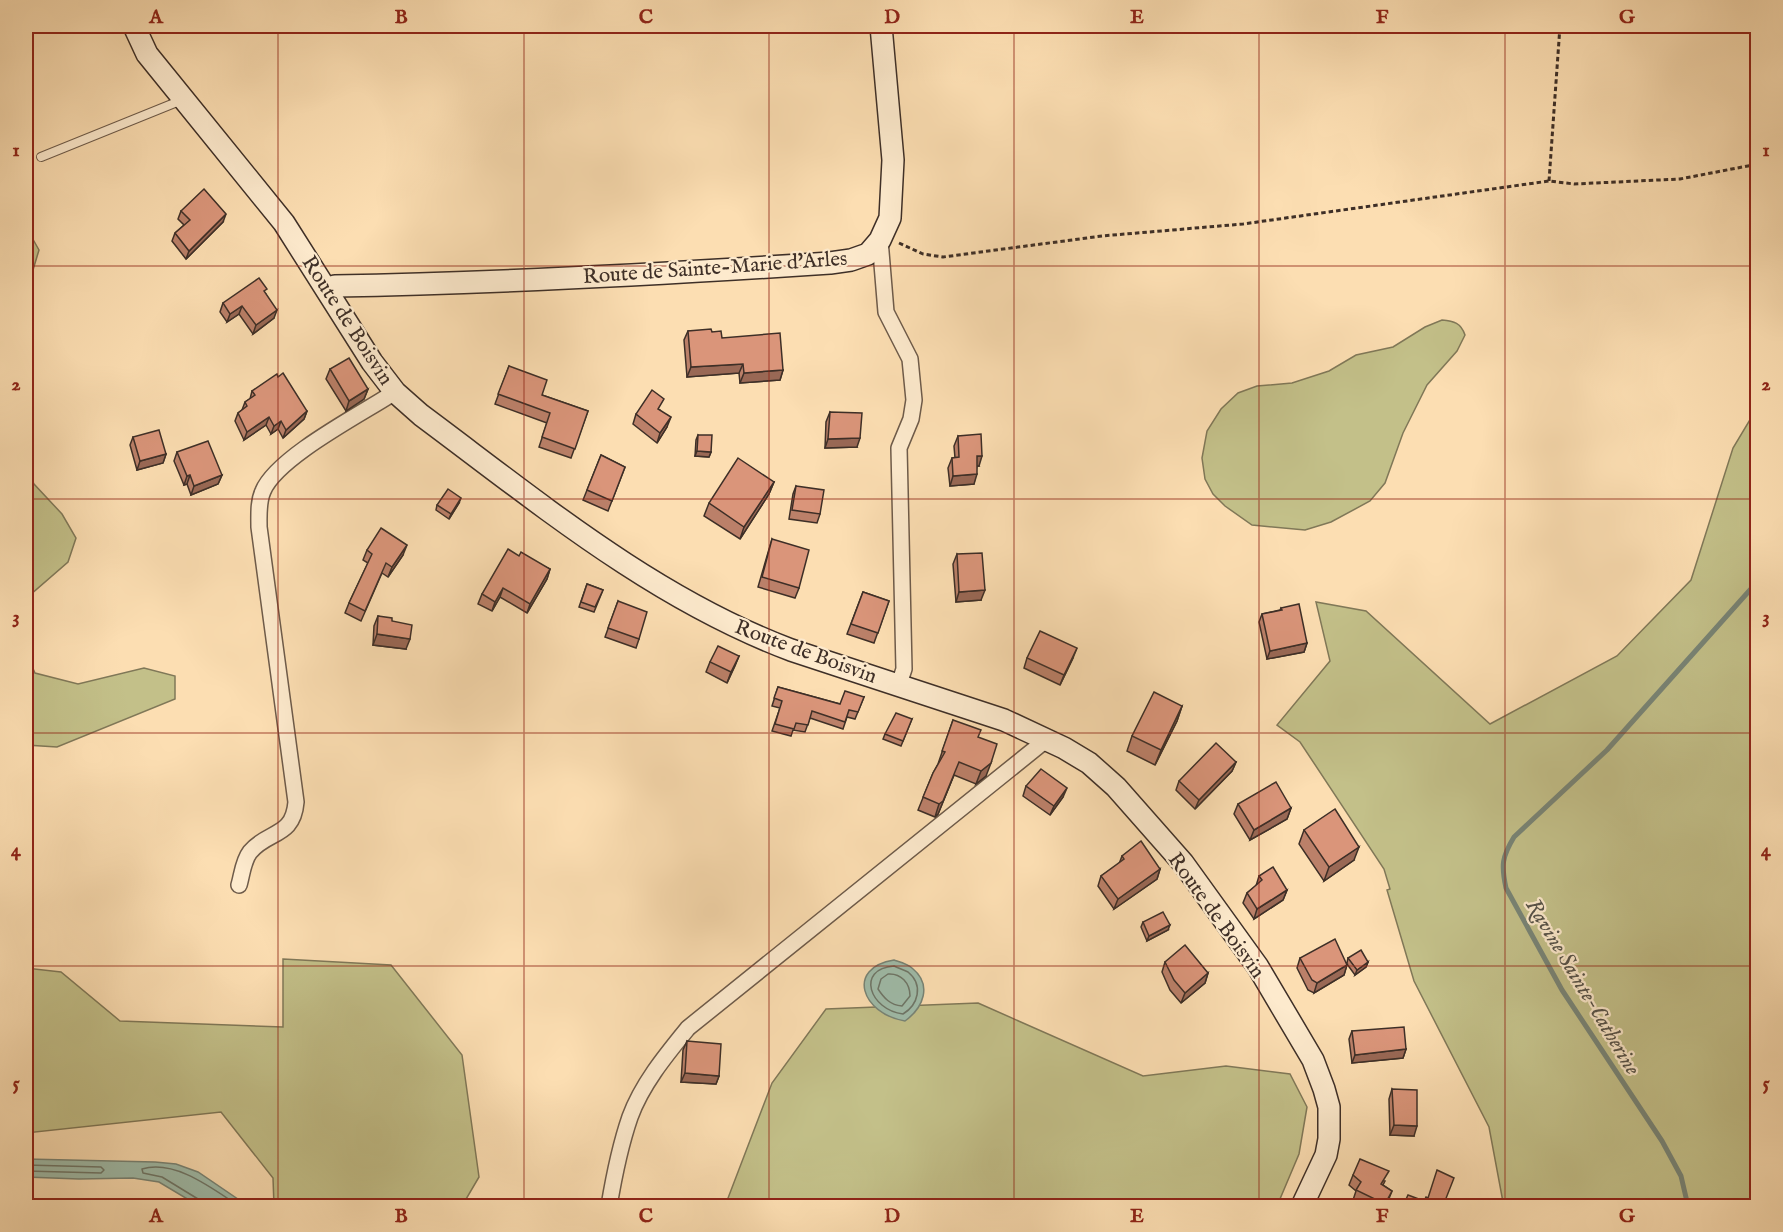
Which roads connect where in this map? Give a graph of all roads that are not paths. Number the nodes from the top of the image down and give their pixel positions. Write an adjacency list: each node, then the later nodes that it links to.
1 (134, 26): 3 (main road, Route de Boisvin)
2 (881, 26): 5 (main road)
3 (184, 99): 4 (lane); 6 (main road, Route de Boisvin)
4 (41, 156)
5 (880, 240): 6 (main road, Route de Sainte-Marie d'Arles); 8 (street)
6 (328, 289): 7 (main road, Route de Boisvin)
7 (395, 392): 8 (main road, Route de Boisvin); 10 (street)
8 (899, 684): 9 (main road, Route de Boisvin)
9 (1046, 740): 11 (street); 12 (main road, Route de Boisvin)
10 (239, 885)
11 (609, 1206)
12 (1302, 1206)

